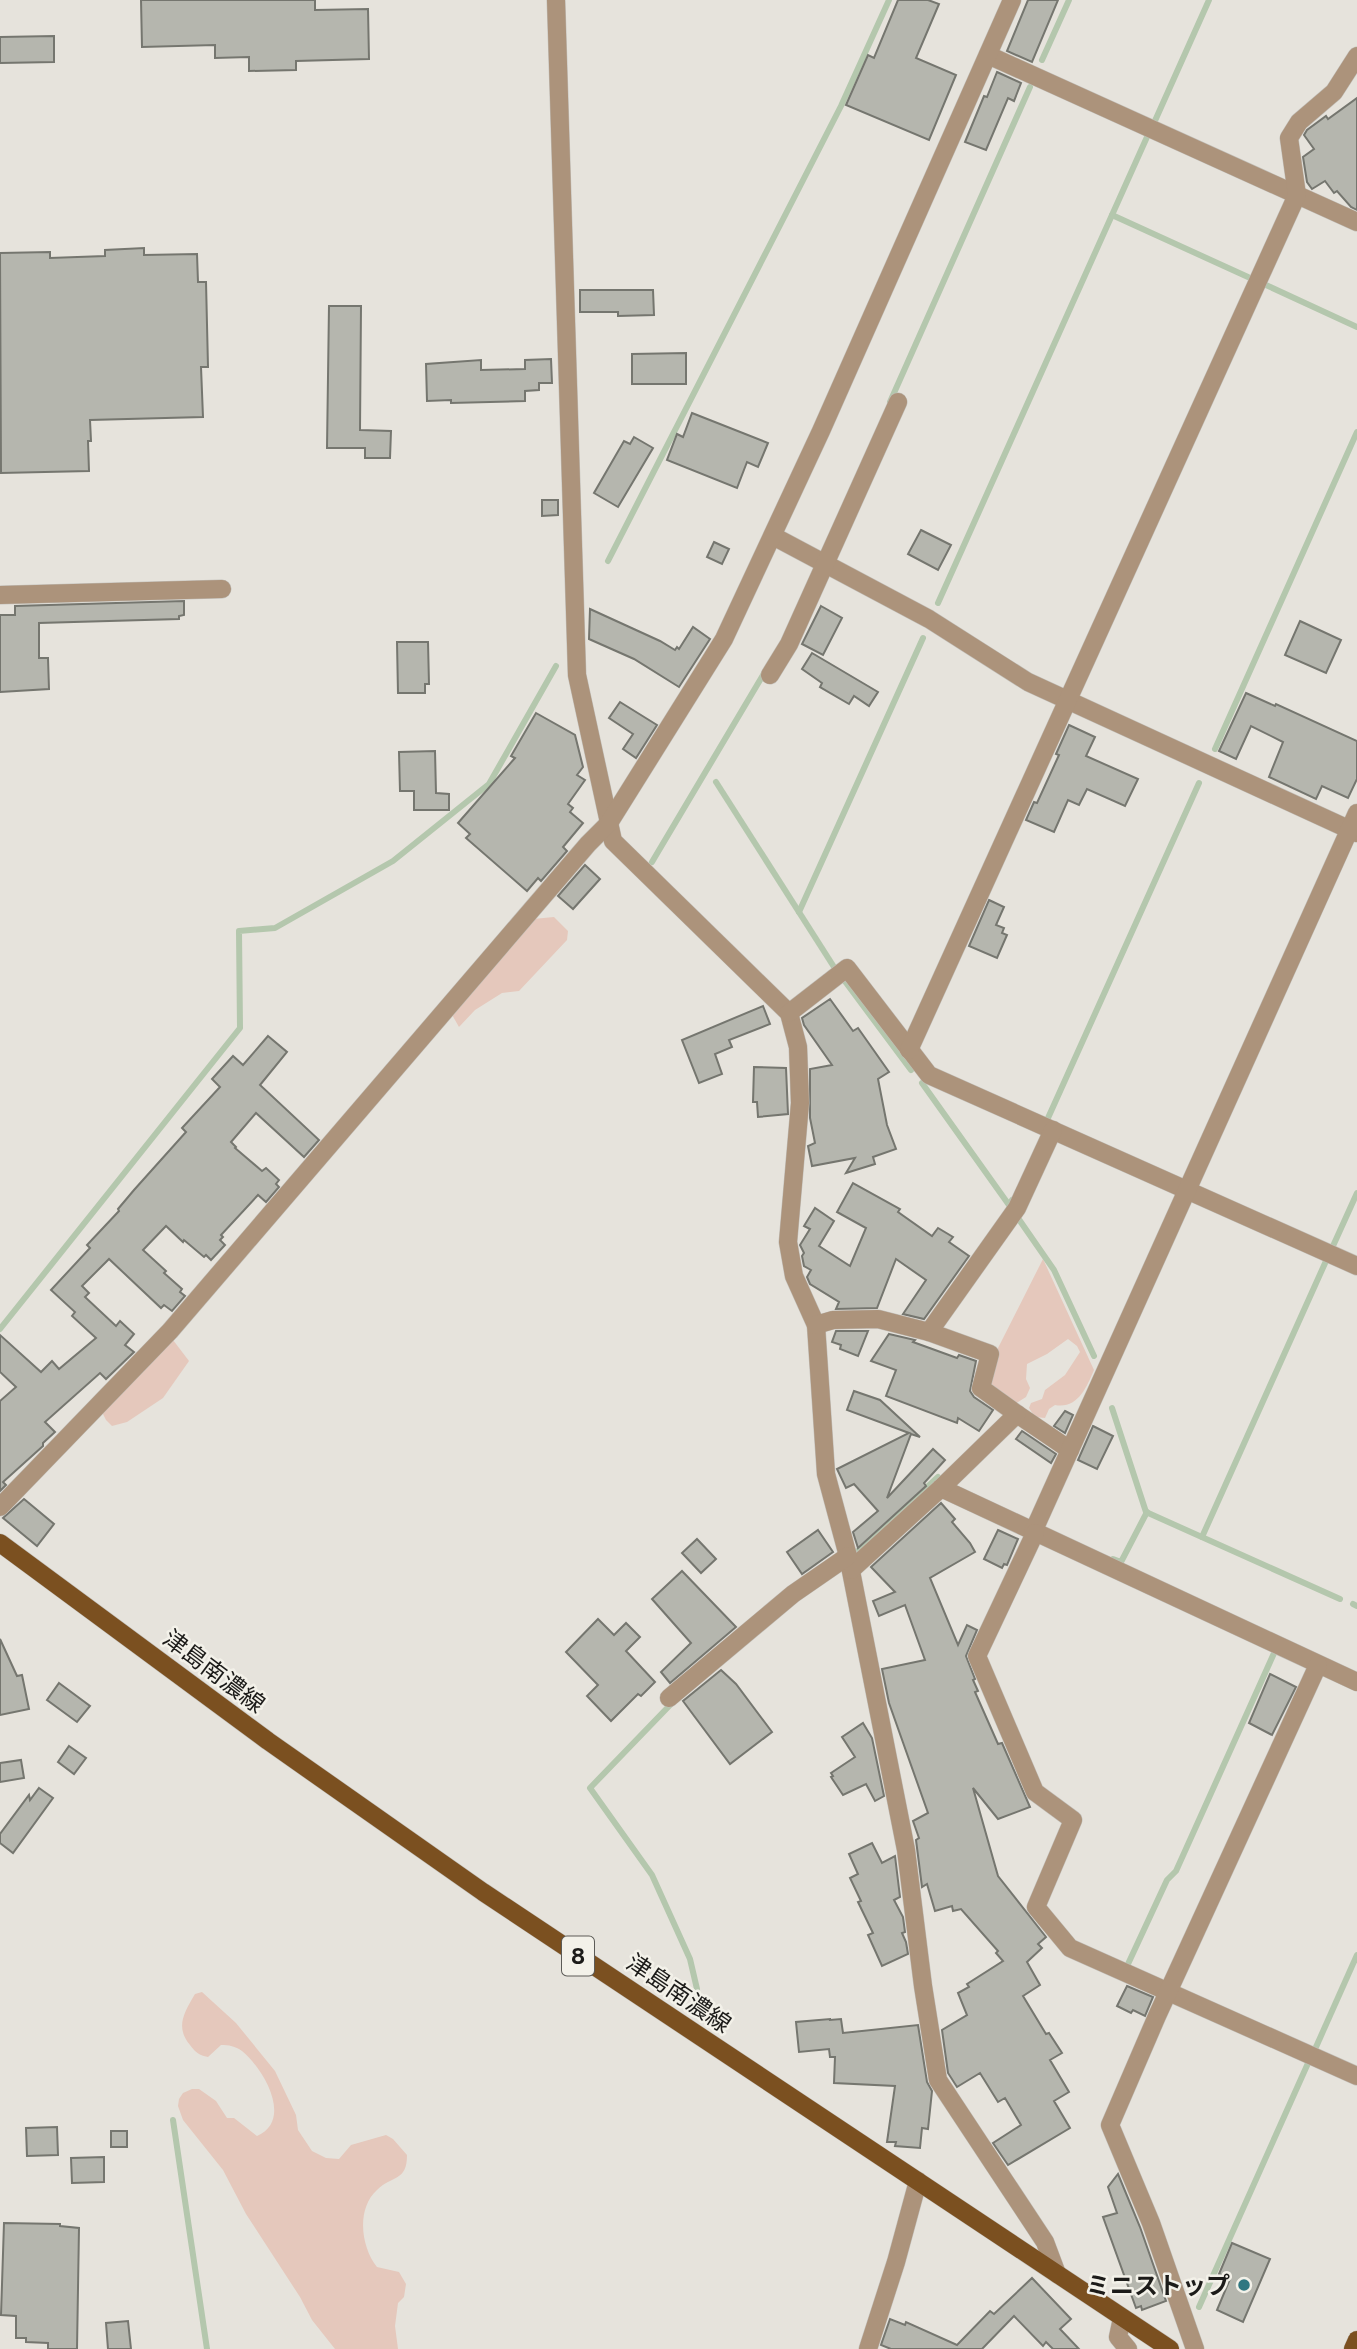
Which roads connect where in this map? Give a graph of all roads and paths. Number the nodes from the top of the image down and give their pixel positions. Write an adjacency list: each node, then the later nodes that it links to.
1 (556, 0): 15 (street)
2 (1012, 0): 3 (street)
3 (988, 55): 5 (street); 8 (street)
4 (1357, 56): 5 (street)
5 (1297, 195): 6 (street); 13 (street)
6 (1357, 222)
7 (898, 402): 9 (street)
8 (773, 536): 9 (street); 15 (street)
9 (825, 565): 12 (street); 13 (street)
10 (222, 589): 11 (street)
11 (0, 595)
12 (770, 675)
13 (1068, 702): 16 (street); 18 (street)
14 (1357, 813): 16 (street)
15 (609, 823): 17 (street); 27 (street)
16 (1353, 831): 20 (street)
17 (789, 1013): 18 (street); 22 (street)
18 (909, 1050): 19 (street)
19 (1053, 1130): 20 (street); 23 (street)
20 (1188, 1189): 21 (street); 25 (street)
21 (1357, 1266)
22 (816, 1325): 23 (street); 30 (street)
23 (929, 1332): 24 (street)
24 (1017, 1414): 25 (street); 26 (street)
25 (1070, 1450): 28 (street)
26 (941, 1488): 28 (street); 30 (street)
27 (0, 1507)
28 (1034, 1532): 31 (street); 34 (street)
29 (0, 1543): 36 (main road, 津島南濃線 / 8)
30 (849, 1563): 33 (street); 37 (street)
31 (1318, 1665): 32 (street); 34 (street)
32 (1357, 1682)
33 (669, 1698)
34 (1168, 1992): 35 (street); 43 (street)
35 (1357, 2076)
36 (918, 2180): 37 (main road, 津島南濃線 / 8); 40 (street)
37 (1057, 2274): 38 (main road, 津島南濃線 / 8)
38 (1122, 2318): 41 (street); 42 (main road, 津島南濃線 / 8)
39 (1357, 2340): 44 (main road)
40 (868, 2349)
41 (1128, 2349)
42 (1170, 2349)
43 (1195, 2349)
44 (1353, 2349)

